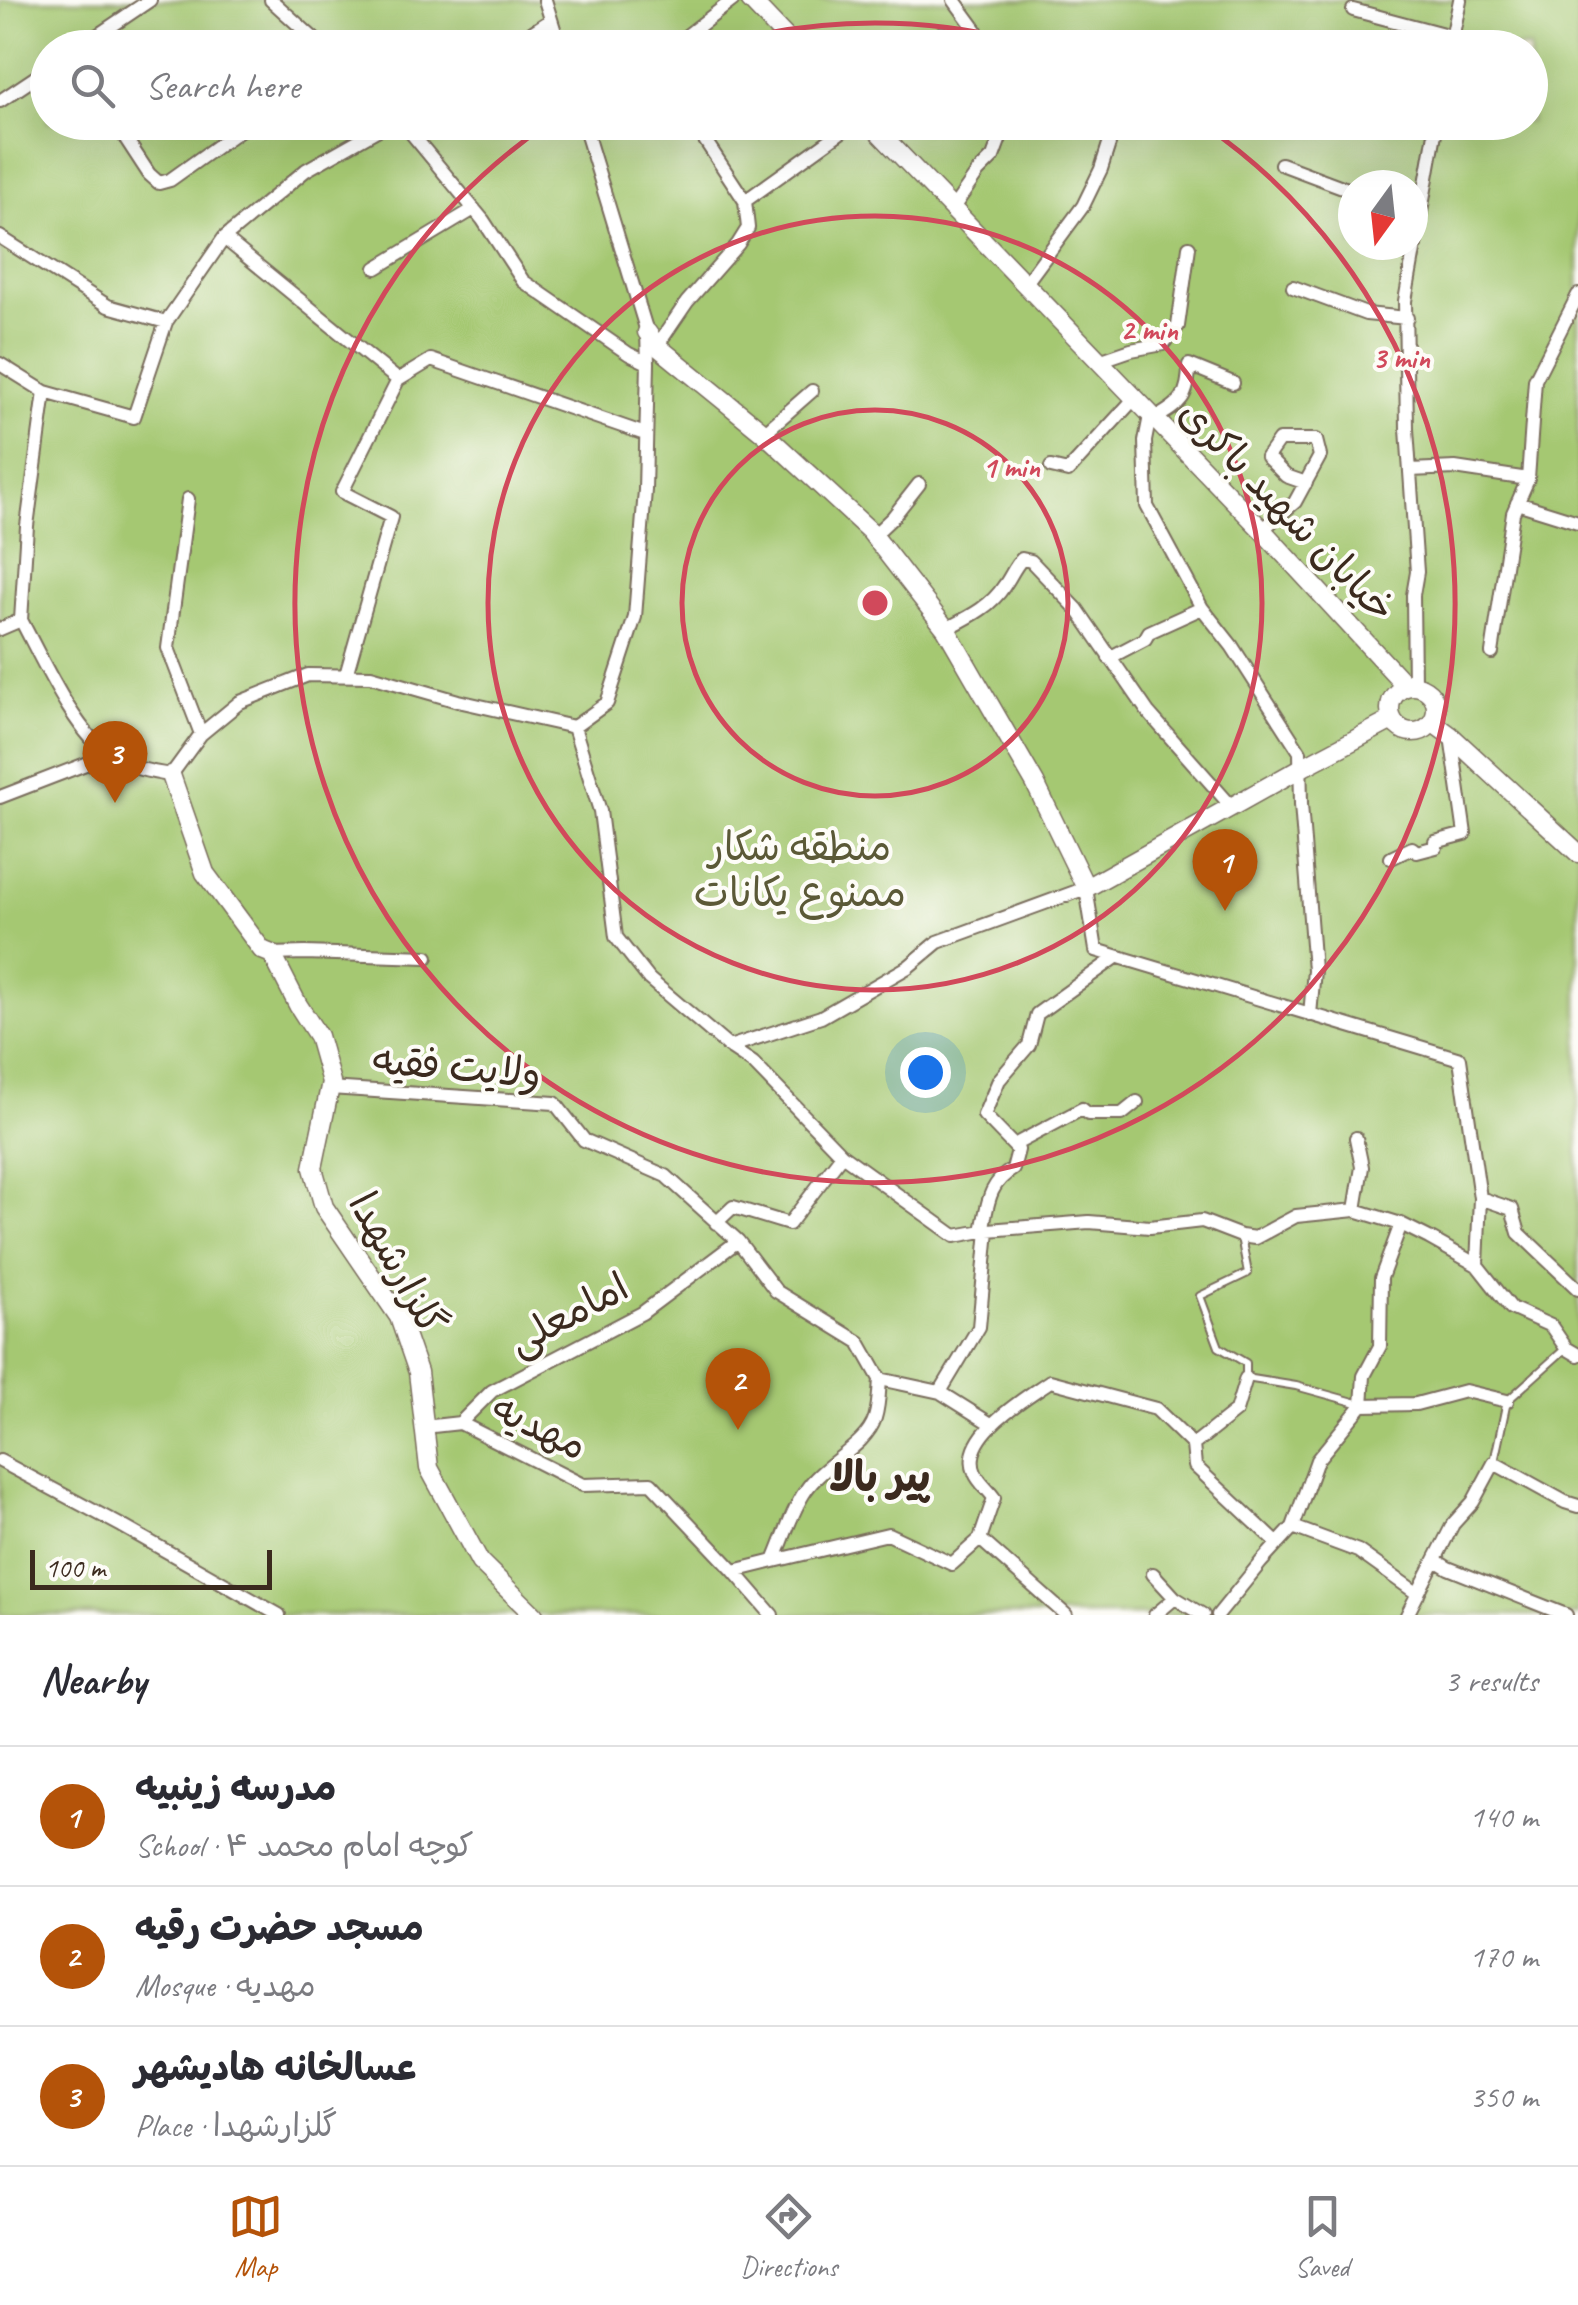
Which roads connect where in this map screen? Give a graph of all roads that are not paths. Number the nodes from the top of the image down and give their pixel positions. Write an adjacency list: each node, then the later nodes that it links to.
1 (150, 0): 10 (street)
2 (271, 0): 11 (street)
3 (546, 0): 9 (street)
4 (733, 0): 14 (street)
5 (750, 0): 15 (main road)
6 (954, 0): 16 (street)
7 (1460, 0): 18 (street)
8 (1353, 10): 17 (street)
9 (551, 20): 12 (street); 13 (street)
10 (106, 30)
11 (304, 30)
12 (536, 30)
13 (554, 30)
14 (694, 30)
15 (779, 30)
16 (976, 30)
17 (1414, 30)
18 (1453, 30)
19 (30, 81): 20 (street)
20 (0, 100)
21 (127, 140): 22 (street)
22 (226, 140)
23 (358, 140): 39 (street)
24 (417, 140): 37 (street)
25 (588, 140): 48 (street)
26 (704, 140): 35 (street)
27 (831, 140): 35 (street)
28 (888, 140): 36 (main road, خیابان شهید باکری)
29 (1000, 140): 36 (street)
30 (1110, 140): 43 (street)
31 (1432, 140): 33 (street)
32 (1281, 164): 34 (street)
33 (1426, 170)
34 (1338, 185)
35 (745, 201): 48 (street)
36 (954, 208): 43 (main road, خیابان شهید باکری)
37 (474, 209): 42 (street); 48 (street)
38 (0, 238): 47 (street)
39 (224, 238): 47 (street); 51 (street)
40 (1190, 247): 49 (street)
41 (1411, 260): 46 (street)
42 (376, 268)
43 (1026, 283): 49 (main road, خیابان شهید باکری)
44 (1293, 287): 46 (street)
45 (1578, 295): 61 (street)
46 (1407, 318): 60 (street)
47 (166, 322): 54 (street)
48 (651, 347): 57 (main road); 58 (street)
49 (1099, 361): 55 (main road, خیابان شهید باکری)
50 (0, 364): 54 (street)
51 (398, 380): 58 (street); 75 (street)
52 (1234, 383): 56 (street)
53 (812, 390): 57 (street)
54 (45, 392): 70 (street)
55 (1134, 399): 56 (main road, خیابان شهید باکری); 59 (street)
56 (1152, 418): 67 (main road, خیابان شهید باکری); 69 (street)
57 (764, 433): 68 (main road)
58 (646, 434): 79 (street)
59 (1051, 467)
60 (1410, 470): 61 (street); 76 (street)
61 (1528, 479): 65 (street)
62 (1306, 483): 67 (street)
63 (918, 484): 68 (street)
64 (188, 498): 80 (street)
65 (1517, 504): 66 (street); 73 (street)
66 (1578, 522)
67 (1262, 530): 76 (main road, خیابان شهید باکری)
68 (873, 536): 72 (main road)
69 (1202, 608): 74 (street); 83 (street)
70 (21, 620): 71 (street); 82 (street)
71 (0, 629)
72 (946, 630): 74 (street); 89 (main road)
73 (1492, 654)
74 (1109, 658): 86 (street)
75 (346, 676): 79 (street); 80 (street)
76 (1410, 686): 77 (main road); 78 (main road)
77 (1392, 720): 78 (main road); 83 (main road)
78 (1432, 722): 81 (main road)
79 (574, 727): 94 (street)
80 (201, 734): 84 (street)
81 (1451, 736): 87 (main road); 88 (street)
82 (109, 755): 84 (street); 85 (street)
83 (1301, 768): 86 (main road); 93 (street)
84 (171, 776): 90 (main road, گلزارشهدا)
85 (0, 797)
86 (1232, 808): 89 (main road)
87 (1578, 853)
88 (1391, 858)
89 (1086, 888): 92 (street); 94 (street)
90 (272, 954): 91 (street); 95 (main road, گلزارشهدا)
91 (427, 956)
92 (1114, 958): 93 (street); 98 (street)
93 (1310, 1014): 100 (street)
94 (729, 1048): 99 (street)
95 (330, 1088): 102 (street, ولایت فقیه); 117 (main road, گلزارشهدا)
96 (1137, 1102): 98 (street)
97 (1356, 1138): 101 (street)
98 (1014, 1145): 104 (street)
99 (842, 1155): 102 (street); 104 (street)
100 (1480, 1198): 107 (street); 108 (street)
101 (1355, 1210): 103 (street); 105 (street)
102 (716, 1223): 106 (street, ولایت فقیه)
103 (1400, 1224): 107 (street); 114 (street)
104 (985, 1230): 105 (street); 112 (street)
105 (1241, 1236): 110 (lane)
106 (738, 1241): 111 (street, ولایت فقیه); 115 (street, امامعلی)
107 (1477, 1266): 109 (street)
108 (1578, 1289)
109 (1572, 1352): 113 (lane)
110 (1246, 1378): 114 (lane); 118 (street)
111 (880, 1379): 112 (street); 126 (street)
112 (940, 1392): 116 (street)
113 (1508, 1401): 114 (street); 120 (lane)
114 (1362, 1404): 122 (street)
115 (460, 1423): 117 (street); 127 (street, مهدیه)
116 (991, 1424): 118 (street); 123 (street)
117 (424, 1426): 132 (main road, گلزارشهدا)
118 (1193, 1446): 124 (street)
119 (0, 1461): 131 (street)
120 (1494, 1463): 121 (street); 125 (street)
121 (1578, 1506)
122 (1294, 1527): 124 (street); 129 (street)
123 (980, 1538): 126 (street); 134 (street)
124 (1278, 1544): 137 (street)
125 (1435, 1560): 129 (street); 139 (street)
126 (774, 1561): 127 (street)
127 (734, 1570): 133 (street, مهدیه)
128 (1152, 1574): 130 (street)
129 (1418, 1594): 138 (street)
130 (1175, 1598): 135 (street); 136 (street)
131 (279, 1615)
132 (534, 1615)
133 (772, 1615)
134 (1066, 1615)
135 (1155, 1615)
136 (1203, 1615)
137 (1218, 1615)
138 (1407, 1615)
139 (1566, 1615)

